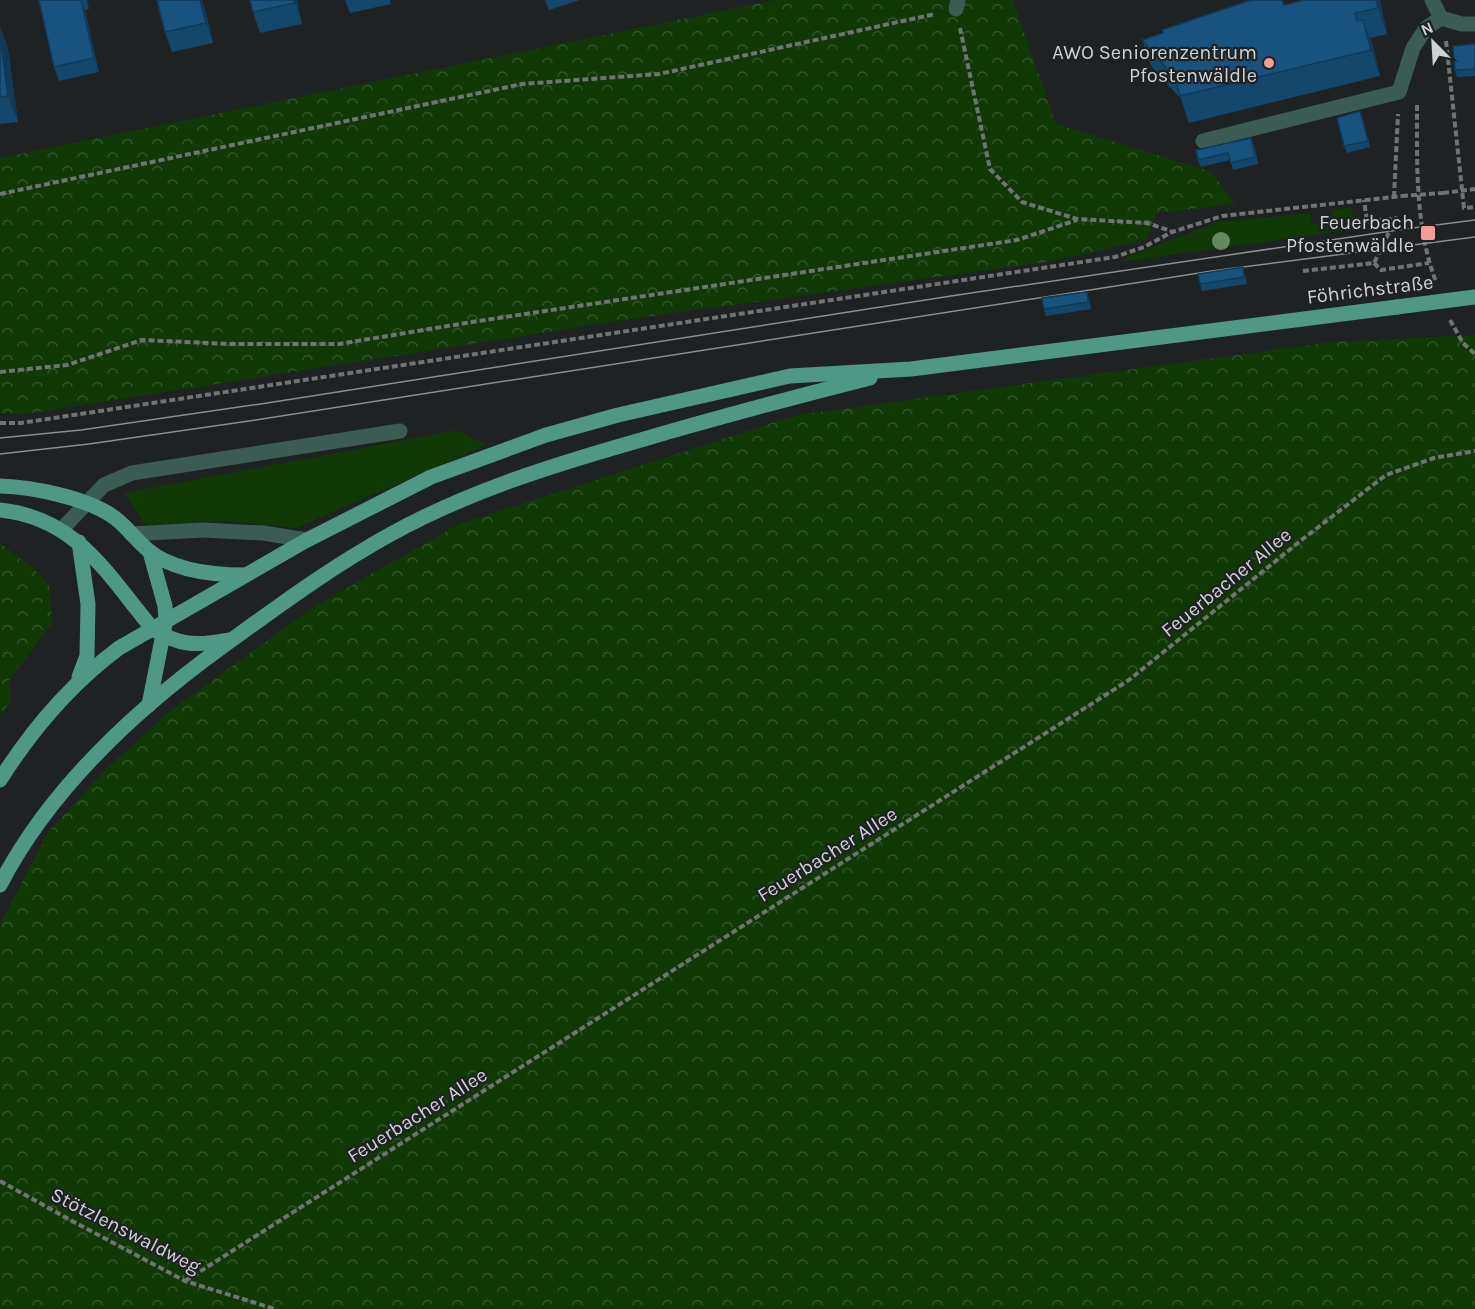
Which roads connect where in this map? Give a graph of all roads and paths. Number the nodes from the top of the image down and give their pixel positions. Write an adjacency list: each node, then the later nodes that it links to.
1 (1432, 0): 3 (street)
2 (957, 5): 10 (path); 14 (path)
3 (1441, 18): 4 (street); 5 (street); 9 (path)
4 (1475, 24)
5 (1399, 92): 7 (street); 11 (path)
6 (1417, 103): 17 (path)
7 (1203, 141)
8 (1475, 189): 9 (path)
9 (1462, 190): 11 (path, bridge); 13 (path)
10 (0, 194)
11 (1394, 197): 12 (path)
12 (1364, 200): 15 (path); 16 (path)
13 (1475, 207)
14 (1077, 219): 15 (path); 24 (path)
15 (1172, 232): 25 (path)
16 (1374, 263): 17 (path); 18 (path)
17 (1429, 263): 19 (path)
18 (1303, 271)
19 (1436, 283)
20 (1475, 297): 23 (main road, Föhrichstraße, bridge)
21 (1448, 314): 22 (path)
22 (1475, 354)
23 (911, 369): 33 (main road); 39 (main road)
24 (0, 372)
25 (0, 423)
26 (400, 431): 29 (street)
27 (1475, 451): 45 (path, Feuerbacher Allee)
28 (0, 486): 29 (main road)
29 (88, 504): 31 (street); 32 (main road)
30 (0, 510): 31 (main road)
31 (62, 530): 34 (main road)
32 (131, 534): 33 (street); 35 (main road)
33 (307, 540): 36 (main road)
34 (79, 542): 38 (main road); 40 (main road)
35 (150, 552): 36 (main road); 37 (main road)
36 (245, 575): 37 (main road)
37 (166, 619): 38 (main road)
38 (158, 632): 39 (main road); 40 (main road); 41 (main road)
39 (233, 638): 41 (main road)
40 (76, 685): 42 (main road)
41 (148, 705): 43 (main road)
42 (0, 780)
43 (0, 885)
44 (0, 1181): 45 (path, Stötzlenswaldweg)
45 (185, 1281): 46 (path, Stötzlenswaldweg)
46 (275, 1309)

